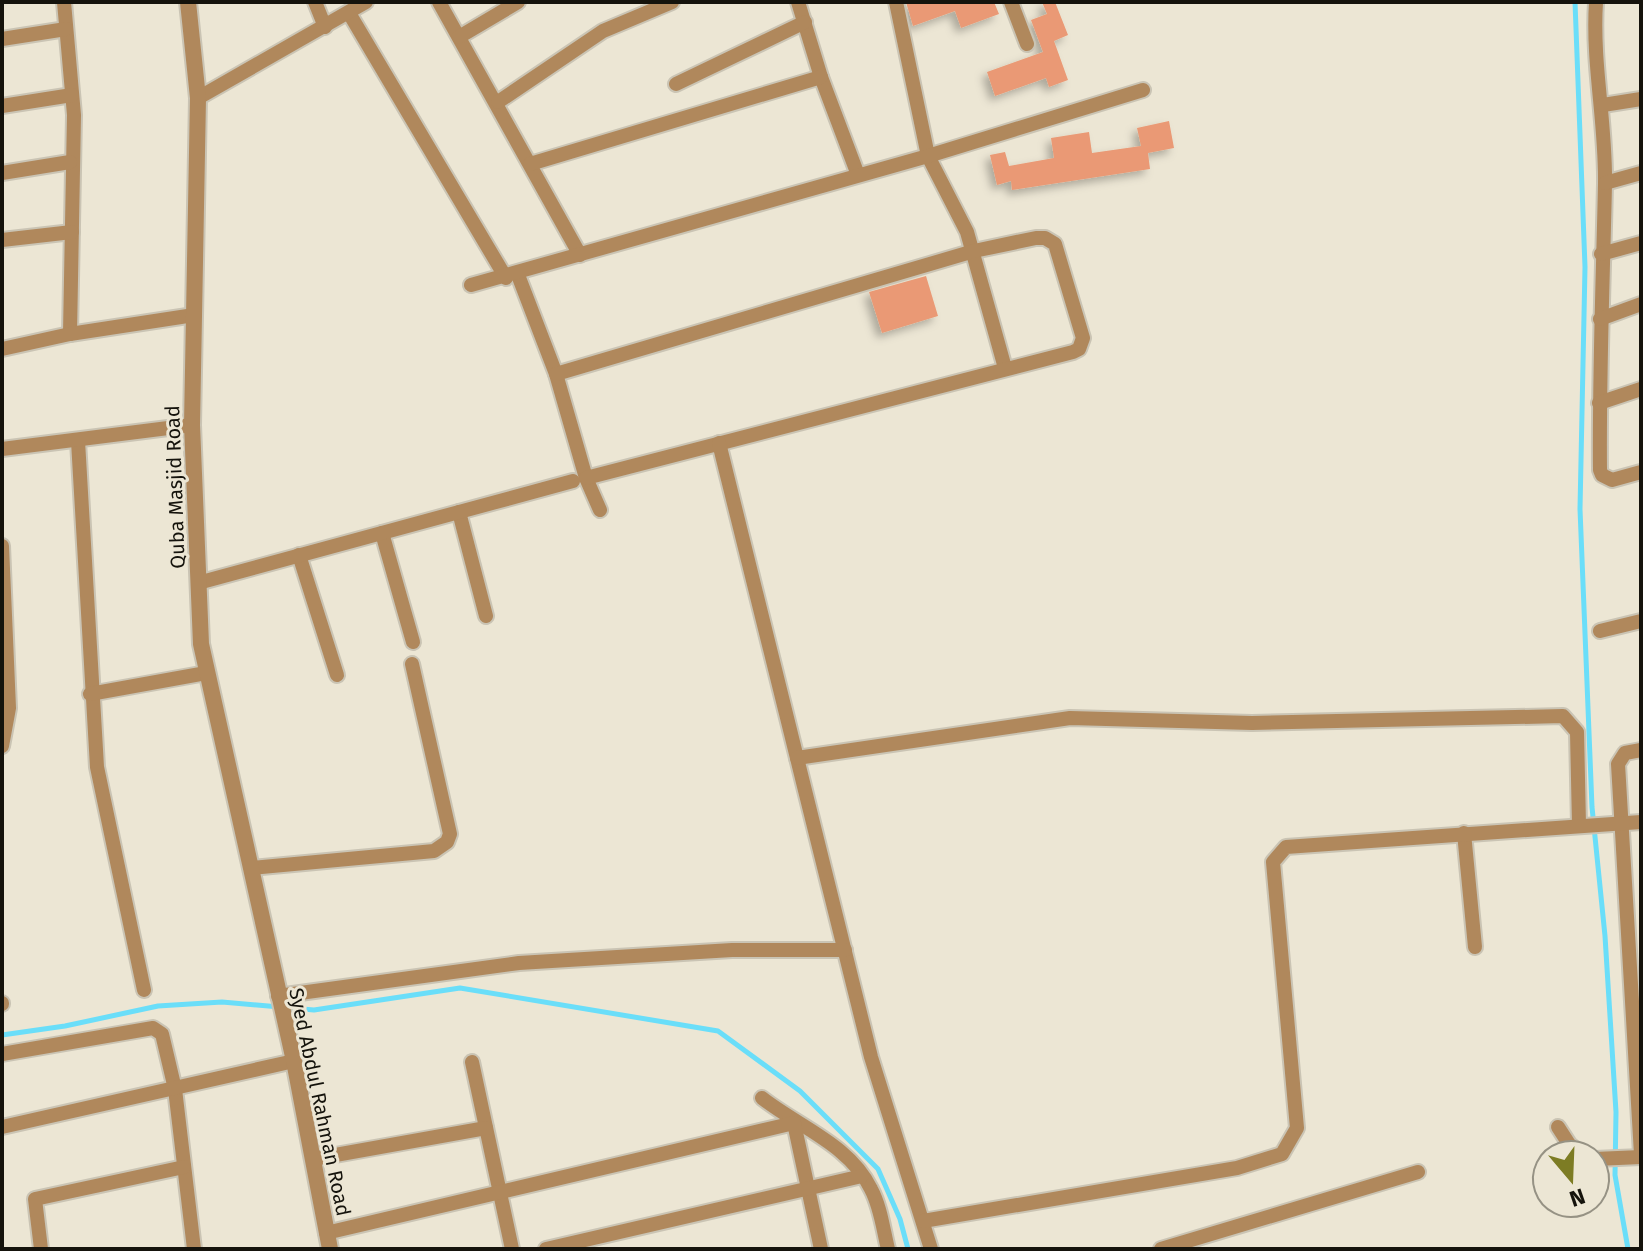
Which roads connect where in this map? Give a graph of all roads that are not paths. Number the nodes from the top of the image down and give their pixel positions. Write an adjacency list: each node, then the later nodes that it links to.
1 (64, 2): 15 (street)
2 (188, 2): 23 (street, Quba Masjid Road)
3 (315, 2): 14 (street)
4 (366, 2): 12 (street)
5 (439, 2): 16 (street)
6 (518, 2): 16 (street)
7 (672, 2): 25 (street)
8 (798, 2): 13 (street)
9 (896, 2): 28 (street)
10 (1011, 2): 18 (street)
11 (1596, 2): 26 (street)
12 (349, 13): 14 (street); 41 (street)
13 (805, 22): 19 (street); 20 (street)
14 (325, 27): 23 (street)
15 (66, 29): 17 (street); 22 (street)
16 (459, 37): 25 (street)
17 (2, 39)
18 (1027, 44)
19 (821, 77): 30 (street); 33 (street)
20 (676, 84)
21 (1143, 90): 28 (street)
22 (72, 95): 27 (street); 29 (street)
23 (198, 98): 44 (street, Quba Masjid Road)
24 (1641, 99): 26 (street)
25 (498, 102): 30 (street)
26 (1603, 105): 34 (street)
27 (2, 106)
28 (928, 156): 33 (street); 38 (street)
29 (70, 162): 31 (street); 35 (street)
30 (530, 164): 40 (street)
31 (2, 173)
32 (1641, 173): 34 (street)
33 (858, 175): 40 (street)
34 (1605, 183): 39 (street)
35 (72, 232): 36 (street); 46 (street)
36 (2, 240)
37 (1641, 243): 39 (street)
38 (974, 251): 48 (street); 48 (street); 49 (street)
39 (1601, 254): 45 (street)
40 (580, 255): 41 (street)
41 (512, 276): 42 (street); 49 (street)
42 (471, 285)
43 (1641, 304): 45 (street)
44 (194, 315): 46 (street); 52 (street, Quba Masjid Road)
45 (1600, 319): 51 (street)
46 (70, 334): 47 (street)
47 (2, 349)
48 (1005, 368): 54 (street)
49 (556, 374): 57 (street)
50 (1641, 389): 51 (street)
51 (1599, 403): 56 (street)
52 (192, 425): 53 (street); 64 (street, Quba Masjid Road)
53 (78, 441): 55 (street); 73 (street)
54 (719, 443): 57 (street); 77 (street)
55 (2, 449)
56 (1641, 472)
57 (580, 479): 58 (street); 59 (street)
58 (600, 510)
59 (459, 512): 60 (street); 65 (street)
60 (382, 533): 62 (street); 69 (street)
61 (2, 546): 63 (street)
62 (299, 555): 64 (street); 72 (street)
63 (2, 582): 68 (street)
64 (198, 583): 71 (street, Quba Masjid Road)
65 (486, 616)
66 (1641, 621): 67 (street)
67 (1600, 631)
68 (3, 642): 74 (street)
69 (413, 642)
70 (412, 664): 82 (street)
71 (206, 673): 73 (street); 82 (street, Quba Masjid Road)
72 (337, 675)
73 (90, 694): 86 (street)
74 (5, 708): 75 (street)
75 (2, 746)
76 (1641, 750): 79 (street)
77 (797, 758): 80 (street); 84 (street)
78 (1641, 822): 79 (street)
79 (1614, 823): 80 (street); 91 (street)
80 (1581, 825): 81 (street)
81 (1464, 833): 83 (street); 107 (street)
82 (252, 868): 85 (street, Quba Masjid Road)
83 (1475, 947)
84 (845, 950): 87 (street); 107 (street)
85 (271, 964): 87 (street, Syed Abdul Rahman Road)
86 (144, 990)
87 (278, 996): 89 (street, Syed Abdul Rahman Road)
88 (2, 1054): 92 (street)
89 (294, 1061): 92 (street); 100 (street, Syed Abdul Rahman Road)
90 (472, 1062): 97 (street)
91 (1638, 1086): 99 (street)
92 (175, 1089): 95 (street); 102 (street)
93 (762, 1098): 94 (street)
94 (794, 1123): 104 (street); 105 (street); 106 (street)
95 (2, 1127)
96 (1558, 1127): 98 (street)
97 (486, 1128): 100 (street); 106 (street)
98 (1566, 1139)
99 (1637, 1157): 101 (street)
100 (313, 1159): 108 (street, Syed Abdul Rahman Road)
101 (1611, 1161)
102 (184, 1167): 109 (street); 110 (street)
103 (1418, 1172): 116 (street)
104 (862, 1176): 105 (street); 114 (street)
105 (807, 1187): 112 (street); 113 (street)
106 (500, 1191): 108 (street); 111 (street)
107 (923, 1221): 115 (street)
108 (328, 1241)
109 (41, 1249)
110 (194, 1249)
111 (512, 1249)
112 (546, 1249)
113 (821, 1249)
114 (888, 1249)
115 (931, 1249)
116 (1161, 1249)

